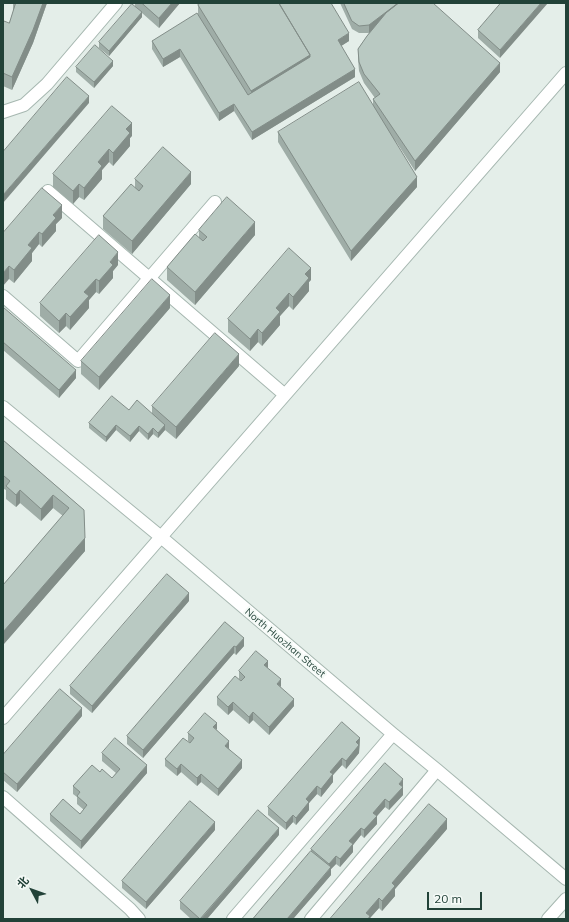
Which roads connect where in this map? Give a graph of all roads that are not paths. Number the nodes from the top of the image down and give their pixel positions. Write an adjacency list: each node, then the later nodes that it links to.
1 (116, 3): 3 (street)
2 (566, 73): 8 (street)
3 (3, 112)
4 (48, 191): 6 (street)
5 (215, 202): 6 (street)
6 (149, 278): 7 (street); 8 (street)
7 (3, 296)
8 (285, 395): 10 (street)
9 (3, 407): 10 (street, North Huozhan Street)
10 (161, 537): 11 (street); 12 (street, North Huozhan Street)
11 (3, 718)
12 (392, 734): 13 (street, North Huozhan Street); 18 (street)
13 (437, 770): 15 (street, North Huozhan Street); 19 (street)
14 (3, 797): 17 (street)
15 (566, 879)
16 (566, 899): 20 (street)
17 (139, 919)
18 (233, 919)
19 (310, 919)
20 (548, 919)

